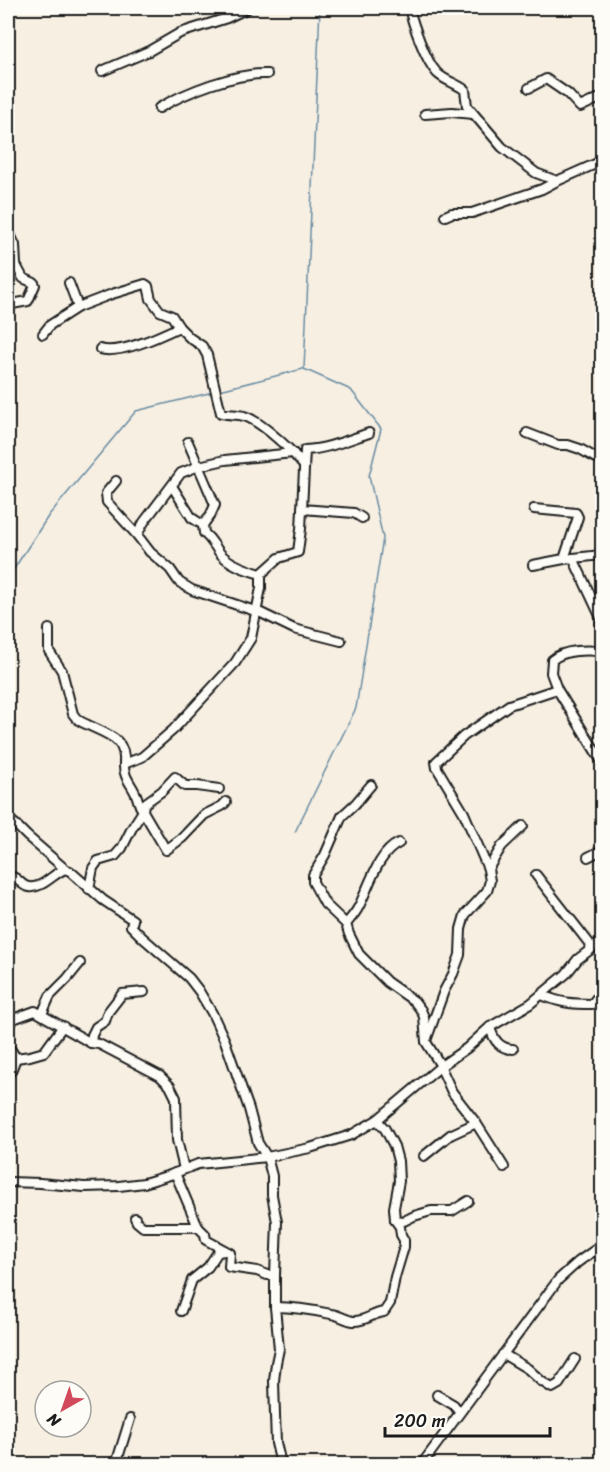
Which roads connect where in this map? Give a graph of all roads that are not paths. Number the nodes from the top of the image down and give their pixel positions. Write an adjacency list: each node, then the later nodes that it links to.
1 (248, 8): 3 (street)
2 (409, 8): 9 (street)
3 (102, 71)
4 (267, 74): 7 (street)
5 (529, 88): 6 (street)
6 (603, 97)
7 (159, 108)
8 (425, 114): 9 (street)
9 (473, 114): 12 (street)
10 (8, 147): 14 (street)
11 (603, 161): 12 (street)
12 (557, 181): 13 (street)
13 (445, 216)
14 (8, 228): 17 (street)
15 (69, 283): 16 (street)
16 (78, 307): 18 (street); 19 (street)
17 (8, 308)
18 (178, 327): 20 (street); 24 (street)
19 (43, 334)
20 (100, 349)
21 (369, 433): 27 (street)
22 (527, 433): 25 (street)
23 (188, 442): 26 (street)
24 (293, 453): 26 (street); 27 (street)
25 (603, 460)
26 (199, 466): 29 (street); 33 (street)
27 (304, 466): 30 (street)
28 (116, 481): 34 (street)
29 (172, 486): 33 (street); 34 (street)
30 (302, 509): 32 (street); 39 (street)
31 (534, 509): 37 (street)
32 (362, 518)
33 (203, 525): 39 (street)
34 (137, 535): 40 (street)
35 (603, 555): 36 (street)
36 (573, 558): 37 (street); 42 (street)
37 (564, 559): 38 (street)
38 (532, 566)
39 (261, 574): 40 (street)
40 (257, 612): 43 (street); 47 (street)
41 (49, 629): 47 (street)
42 (603, 629)
43 (341, 641)
44 (603, 651): 45 (street)
45 (556, 689): 46 (street); 57 (street)
46 (603, 762)
47 (124, 764): 51 (street)
48 (371, 784): 62 (street)
49 (219, 789): 51 (street)
50 (225, 802): 51 (street)
51 (143, 811): 61 (street)
52 (8, 819): 58 (street)
53 (523, 826): 57 (street)
54 (399, 843): 62 (street)
55 (603, 850): 56 (street)
56 (588, 857)
57 (488, 868): 73 (street)
58 (65, 869): 60 (street); 61 (street)
59 (536, 875): 64 (street)
60 (8, 876)
61 (89, 889): 83 (street)
62 (346, 924): 73 (street)
63 (602, 941): 64 (street)
64 (590, 950): 68 (street)
65 (80, 963): 69 (street)
66 (603, 991): 68 (street)
67 (144, 992): 74 (street)
68 (542, 994): 72 (street)
69 (42, 1014): 70 (street); 71 (street)
70 (8, 1026)
71 (63, 1026): 74 (street); 77 (street)
72 (490, 1027): 76 (street); 78 (street)
73 (426, 1042): 78 (street)
74 (91, 1043): 85 (street)
75 (8, 1048): 77 (street)
76 (513, 1049)
77 (16, 1058): 79 (street)
78 (441, 1066): 80 (street); 81 (street)
79 (11, 1071)
80 (377, 1120): 83 (street); 90 (street)
81 (476, 1123): 82 (street); 84 (street)
82 (423, 1156)
83 (267, 1157): 85 (street); 94 (street)
84 (504, 1167)
85 (184, 1169): 86 (street)
86 (175, 1173): 87 (street); 91 (street)
87 (8, 1182)
88 (468, 1201): 90 (street)
89 (135, 1218): 91 (street)
90 (394, 1220): 95 (street)
91 (198, 1227): 93 (street)
92 (603, 1245): 97 (street)
93 (225, 1251): 94 (street); 96 (street)
94 (275, 1275): 95 (street)
95 (275, 1307): 103 (street)
96 (181, 1311)
97 (503, 1354): 98 (street); 100 (street)
98 (575, 1359)
99 (437, 1395): 100 (street)
100 (459, 1412): 104 (street)
101 (130, 1419): 102 (street)
102 (116, 1464)
103 (281, 1464)
104 (422, 1464)

